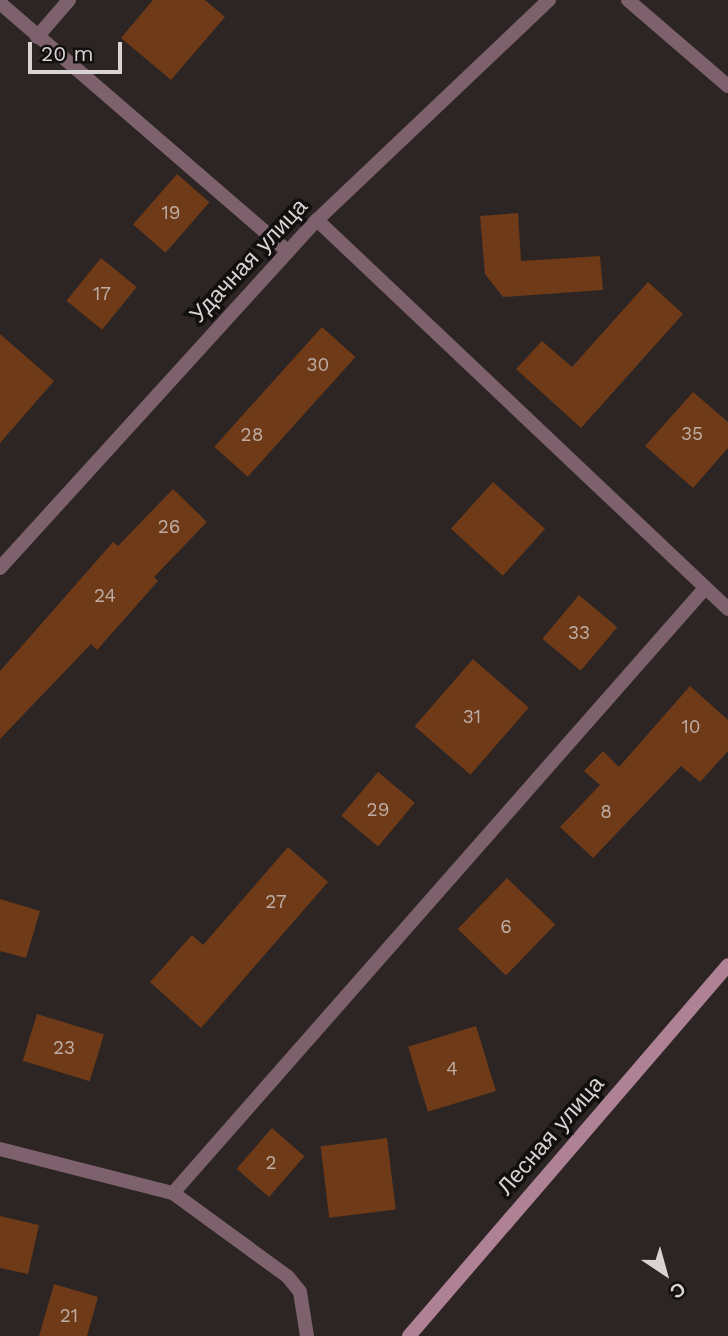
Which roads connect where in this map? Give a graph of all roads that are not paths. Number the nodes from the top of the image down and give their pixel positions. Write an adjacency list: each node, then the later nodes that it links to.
1 (69, 0): 5 (street)
2 (549, 0): 7 (street, Удачная улица)
3 (628, 0): 6 (street)
4 (0, 4): 5 (street)
5 (37, 37): 8 (street)
6 (728, 86)
7 (317, 220): 8 (street, Удачная улица); 10 (street)
8 (287, 251): 9 (street, Удачная улица)
9 (0, 568)
10 (705, 588): 11 (street); 14 (street)
11 (728, 608)
12 (728, 965): 16 (main road, Лесная улица)
13 (0, 1149): 14 (street)
14 (173, 1193): 15 (street)
15 (307, 1336)
16 (409, 1336)

